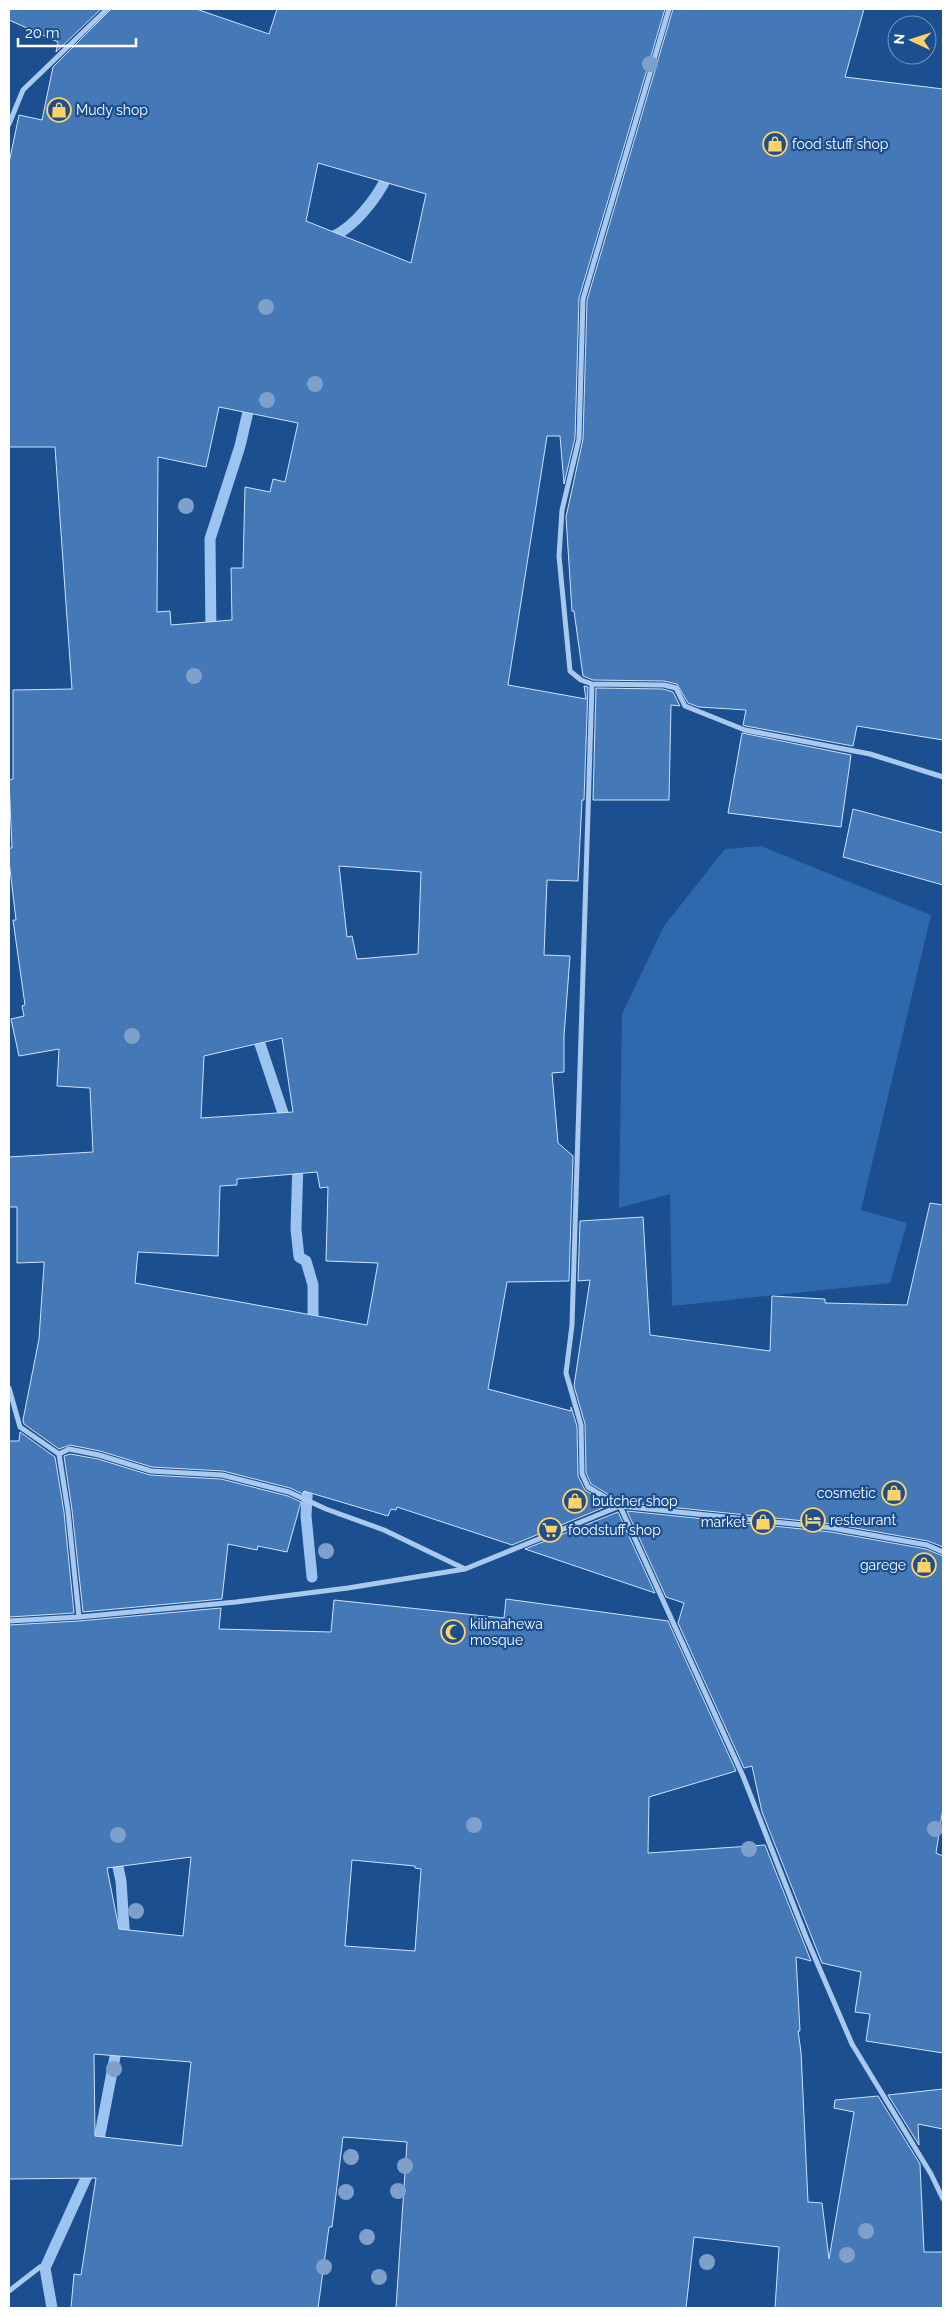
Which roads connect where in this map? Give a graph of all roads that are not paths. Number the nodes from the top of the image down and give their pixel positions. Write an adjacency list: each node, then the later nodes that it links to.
1 (106, 9): 3 (street)
2 (669, 9): 4 (street)
3 (9, 124)
4 (592, 684): 5 (street); 8 (street)
5 (943, 777)
6 (9, 1388): 7 (street)
7 (59, 1454): 10 (street); 11 (street)
8 (620, 1506): 9 (street); 10 (street); 13 (street)
9 (943, 1552)
10 (465, 1569): 11 (street)
11 (79, 1617): 12 (street)
12 (9, 1621)
13 (943, 2199)
14 (40, 2267): 15 (street)
15 (9, 2291)

